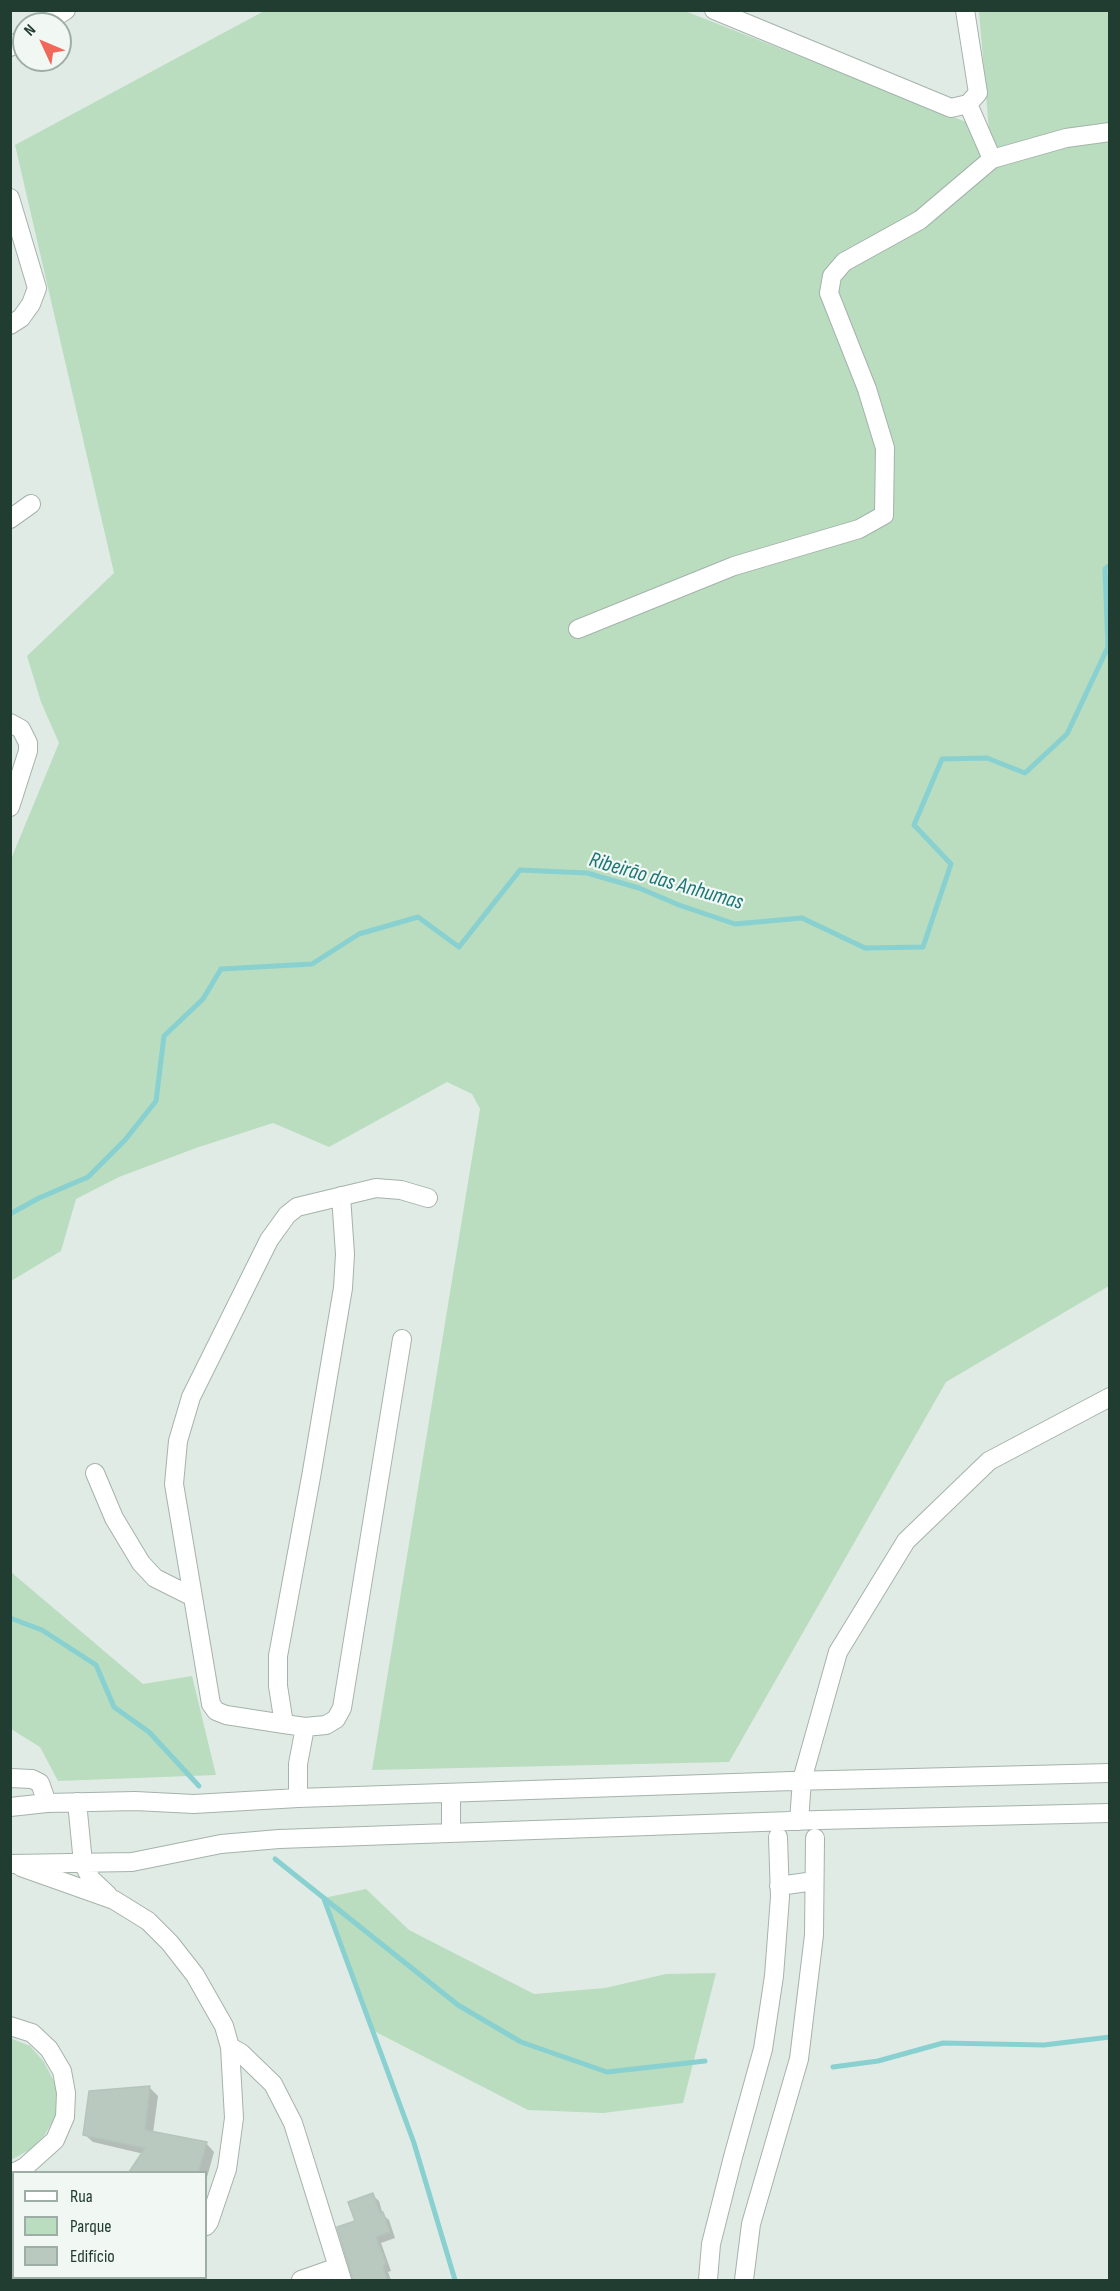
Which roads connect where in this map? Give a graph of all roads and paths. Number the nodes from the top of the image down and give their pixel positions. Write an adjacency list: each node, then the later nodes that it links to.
1 (714, 10): 3 (street)
2 (965, 10): 3 (street)
3 (973, 99): 5 (street)
4 (1110, 132): 5 (street)
5 (992, 159): 10 (street)
6 (10, 198): 7 (street)
7 (10, 325)
8 (31, 504): 9 (street)
9 (10, 519)
10 (578, 629)
11 (10, 723): 12 (street)
12 (10, 807)
13 (341, 1196): 14 (street); 18 (street); 19 (street)
14 (428, 1198)
15 (402, 1339): 20 (street)
16 (1110, 1397): 23 (street)
17 (95, 1473): 18 (street)
18 (193, 1597): 19 (street)
19 (284, 1724): 20 (street)
20 (305, 1727): 25 (street)
21 (1110, 1773): 23 (street)
22 (10, 1778): 27 (street)
23 (802, 1780): 24 (street); 30 (street)
24 (451, 1793): 25 (street); 31 (street)
25 (298, 1798): 26 (street)
26 (77, 1802): 27 (street); 34 (street)
27 (47, 1803): 28 (street)
28 (14, 1808)
29 (1110, 1813): 30 (street)
30 (799, 1821): 31 (street)
31 (450, 1833): 34 (street)
32 (778, 1837): 37 (street)
33 (815, 1838): 36 (street)
34 (83, 1863): 35 (street); 38 (street)
35 (12, 1864): 38 (street)
36 (814, 1881): 37 (street); 46 (street)
37 (779, 1886): 45 (street)
38 (114, 1900): 40 (street)
39 (10, 2026): 41 (street)
40 (230, 2047): 42 (street); 43 (street)
41 (18, 2171)
42 (207, 2225)
43 (340, 2274): 44 (street)
44 (301, 2280)
45 (708, 2280)
46 (744, 2280)

